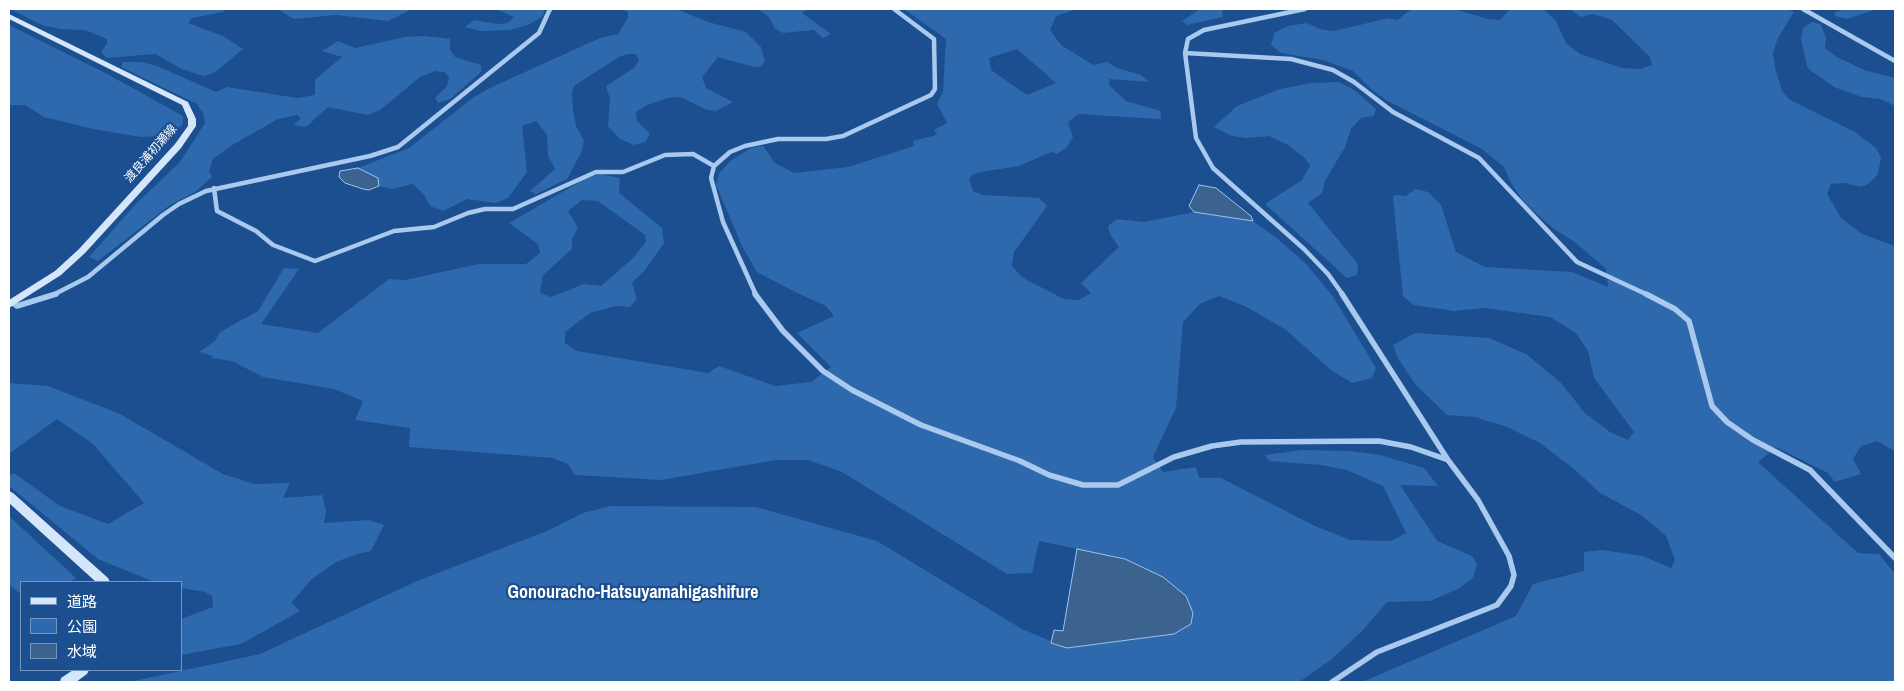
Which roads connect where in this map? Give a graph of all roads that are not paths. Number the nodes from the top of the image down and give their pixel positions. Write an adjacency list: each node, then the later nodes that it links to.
1 (550, 9): 9 (street)
2 (894, 9): 8 (street)
3 (1305, 9): 6 (street)
4 (1803, 9): 7 (street)
5 (9, 16): 10 (main road, 渡良浦初瀬線)
6 (1185, 53): 11 (street); 13 (street)
7 (1895, 61)
8 (714, 166): 9 (street); 11 (street)
9 (214, 188): 10 (street)
10 (10, 303)
11 (1448, 460): 17 (street)
12 (9, 496): 14 (main road)
13 (1895, 558)
14 (103, 581)
15 (82, 671): 16 (main road)
16 (66, 682)
17 (1332, 682)

